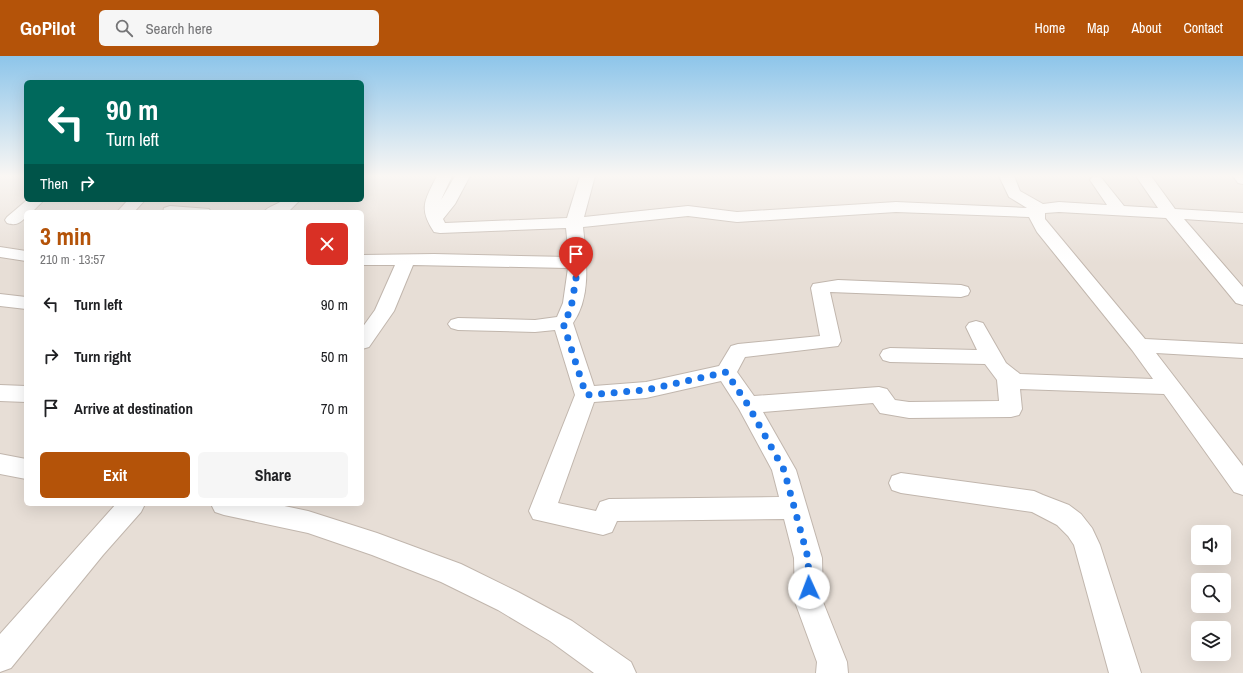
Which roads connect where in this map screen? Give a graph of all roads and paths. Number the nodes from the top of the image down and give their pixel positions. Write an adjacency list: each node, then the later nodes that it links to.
1 (432, 205): 14 (street)
2 (447, 205): 14 (street)
3 (579, 205): 13 (street)
4 (1029, 205): 9 (street)
5 (1115, 205): 8 (street)
6 (1164, 205): 10 (street)
7 (24, 210): 12 (street)
8 (1119, 210): 9 (street); 10 (street)
9 (1038, 211): 13 (street); 29 (street)
10 (1170, 213): 11 (street); 22 (street)
11 (1243, 218)
12 (13, 220)
13 (574, 223): 14 (street); 20 (street)
14 (437, 224): 18 (street)
15 (0, 252): 16 (street)
16 (24, 256)
17 (406, 259): 18 (street); 19 (street); 28 (street)
18 (425, 259): 20 (street)
19 (364, 260)
20 (578, 263): 25 (street)
21 (961, 291): 33 (street)
22 (1243, 298)
23 (0, 300): 24 (street)
24 (24, 303)
25 (563, 323): 26 (street); 38 (street)
26 (458, 324)
27 (976, 327): 32 (street)
28 (365, 332)
29 (1139, 346): 30 (street); 35 (street)
30 (1243, 351)
31 (890, 355): 32 (street)
32 (992, 357): 34 (street)
33 (726, 372): 38 (street); 39 (street)
34 (1008, 378): 35 (street); 39 (street)
35 (1170, 387): 43 (street)
36 (0, 394): 37 (street)
37 (24, 394)
38 (586, 395): 46 (street)
39 (748, 405): 46 (street)
40 (0, 464): 41 (street)
41 (24, 469)
42 (901, 483): 50 (street)
43 (1243, 485)
44 (130, 506): 47 (street)
45 (233, 506): 48 (street)
46 (794, 508): 49 (street)
47 (0, 657)
48 (620, 673)
49 (832, 673)
50 (1126, 673)

